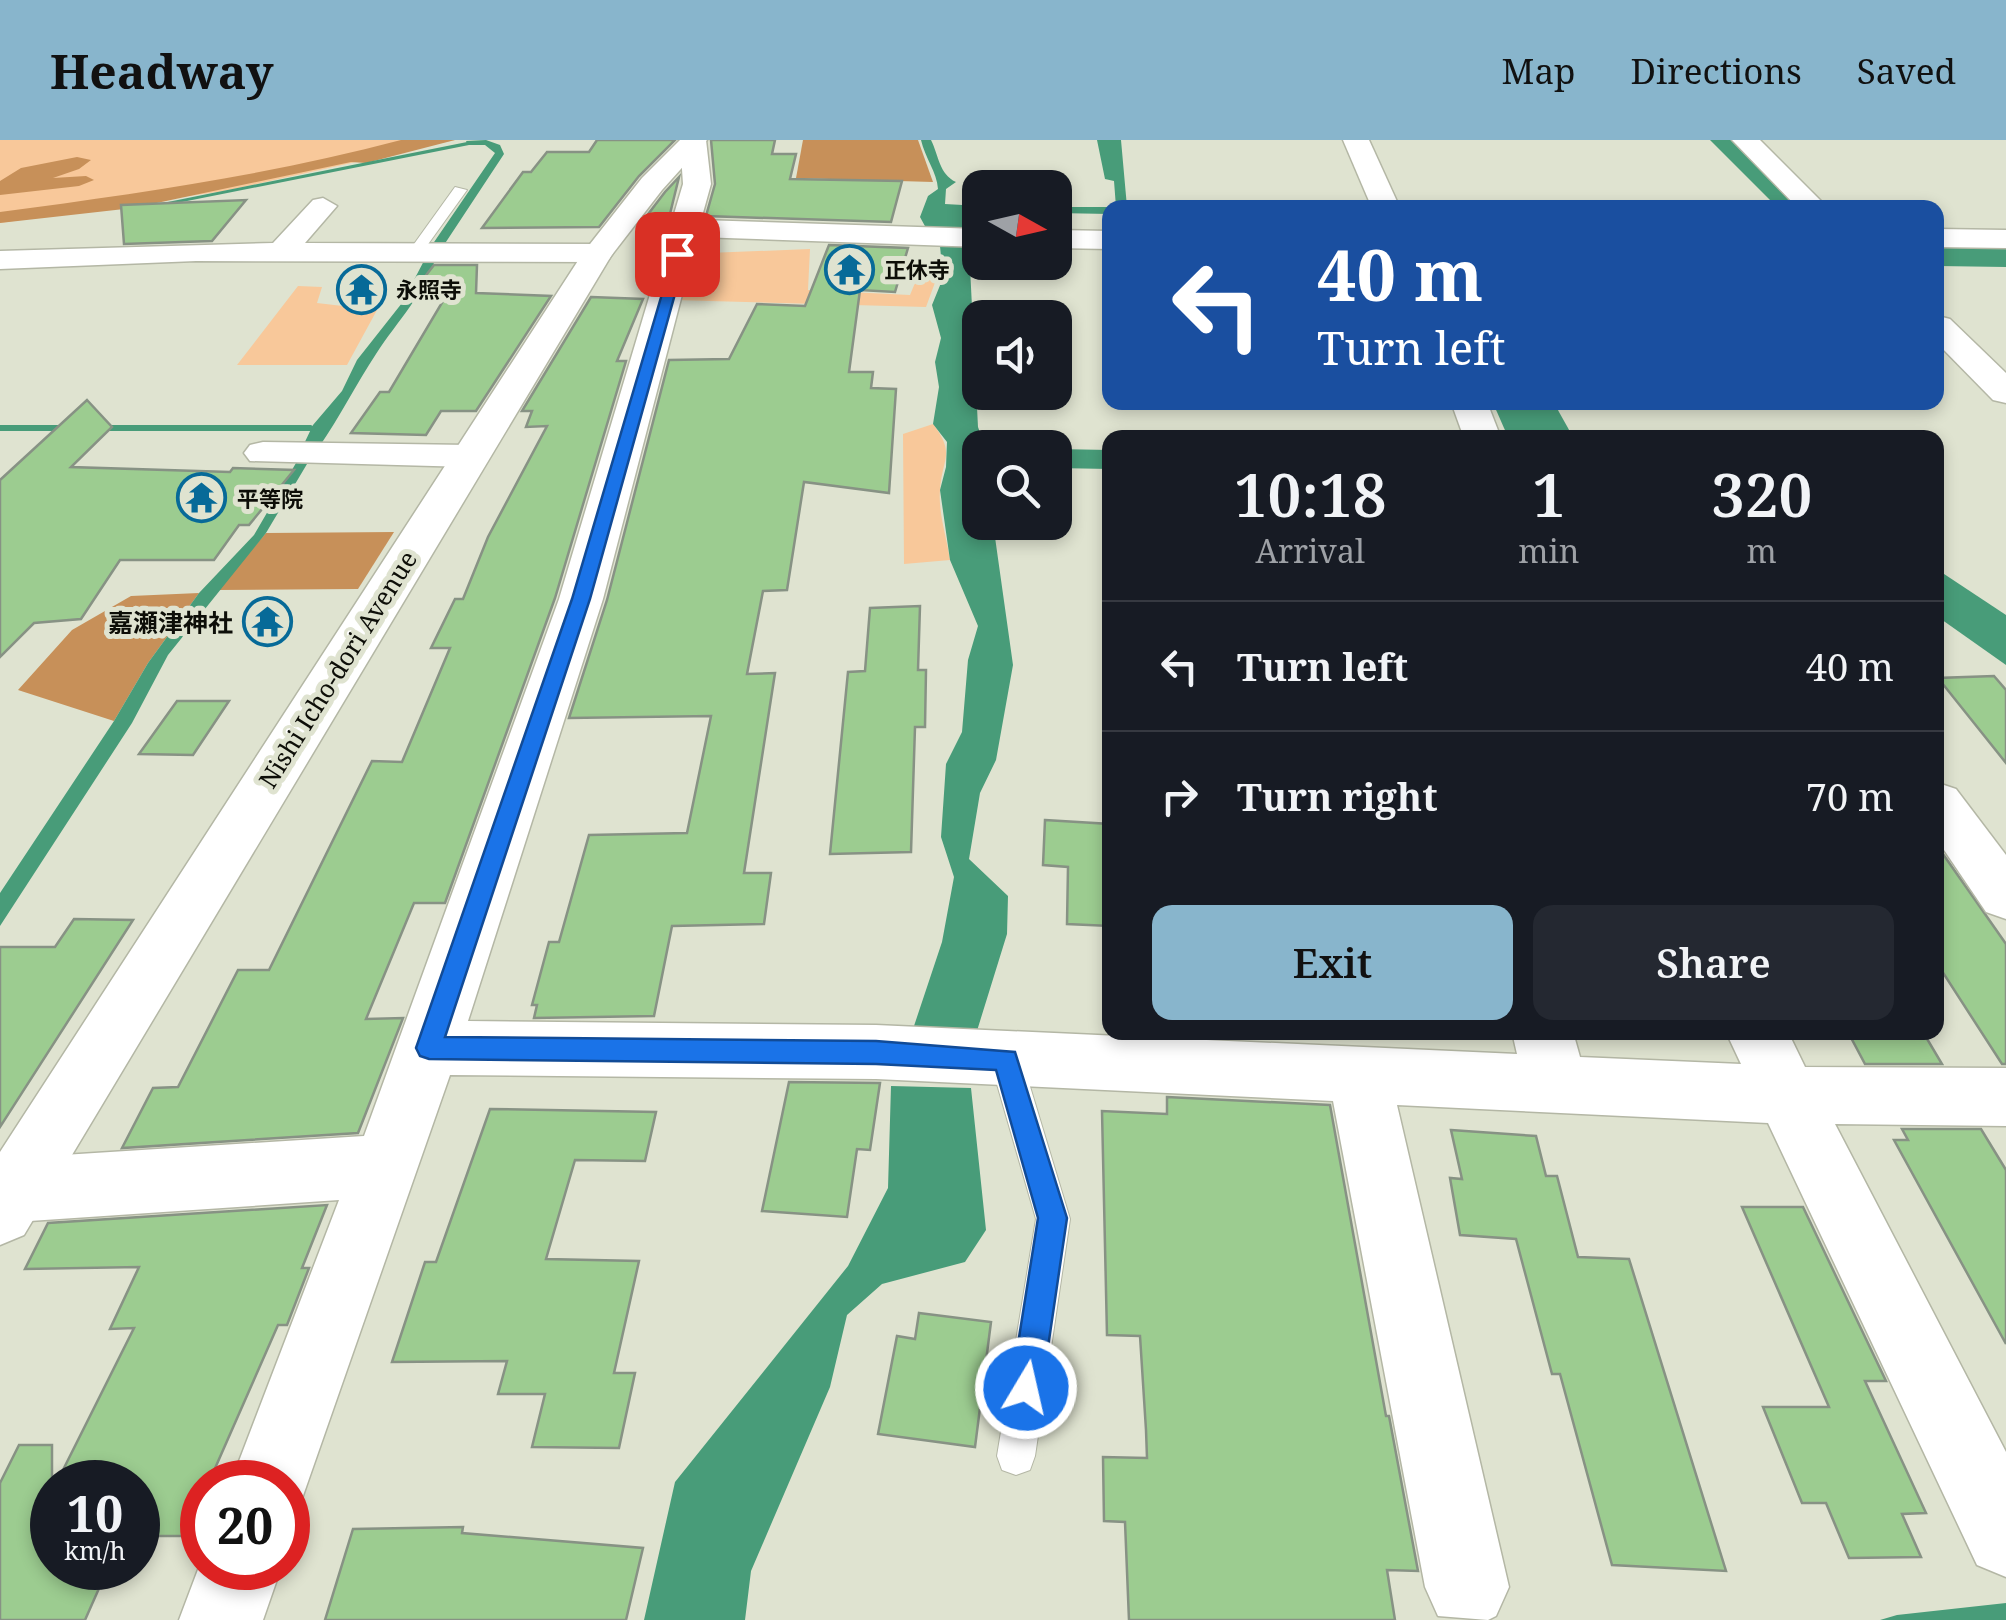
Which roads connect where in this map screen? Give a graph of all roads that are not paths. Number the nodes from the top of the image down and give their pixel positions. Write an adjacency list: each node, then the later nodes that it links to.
1 (694, 140): 8 (main road); 16 (main road, Nishi Icho-dori Avenue)
2 (1356, 140): 5 (main road)
3 (1745, 140): 6 (main road)
4 (460, 190): 14 (lane)
5 (1382, 200)
6 (1806, 200)
7 (323, 206): 15 (main road)
8 (682, 228): 9 (main road); 25 (main road)
9 (962, 237)
10 (1944, 238): 12 (main road)
11 (1072, 239): 13 (main road)
12 (2006, 239)
13 (1102, 240)
14 (416, 251): 15 (main road); 16 (main road)
15 (280, 252): 17 (main road)
16 (598, 253): 21 (main road, Nishi Icho-dori Avenue)
17 (0, 260)
18 (1944, 332): 19 (main road)
19 (2006, 392)
20 (263, 453): 21 (main road)
21 (470, 456): 33 (main road, Nishi Icho-dori Avenue)
22 (1944, 810): 23 (main road)
23 (2006, 897)
24 (1760, 1040): 30 (main road)
25 (429, 1048): 27 (main road); 32 (main road)
26 (1215, 1051): 27 (main road); 29 (main road)
27 (999, 1059): 34 (lane)
28 (1550, 1059): 29 (main road); 30 (main road)
29 (1359, 1076): 37 (main road)
30 (1786, 1096): 31 (main road); 36 (main road)
31 (2006, 1097)
32 (385, 1166): 33 (main road); 35 (main road)
33 (5, 1197)
34 (1016, 1456)
35 (278, 1460)
36 (2006, 1536)
37 (1467, 1586)
38 (232, 1590): 39 (main road)
39 (220, 1620)

